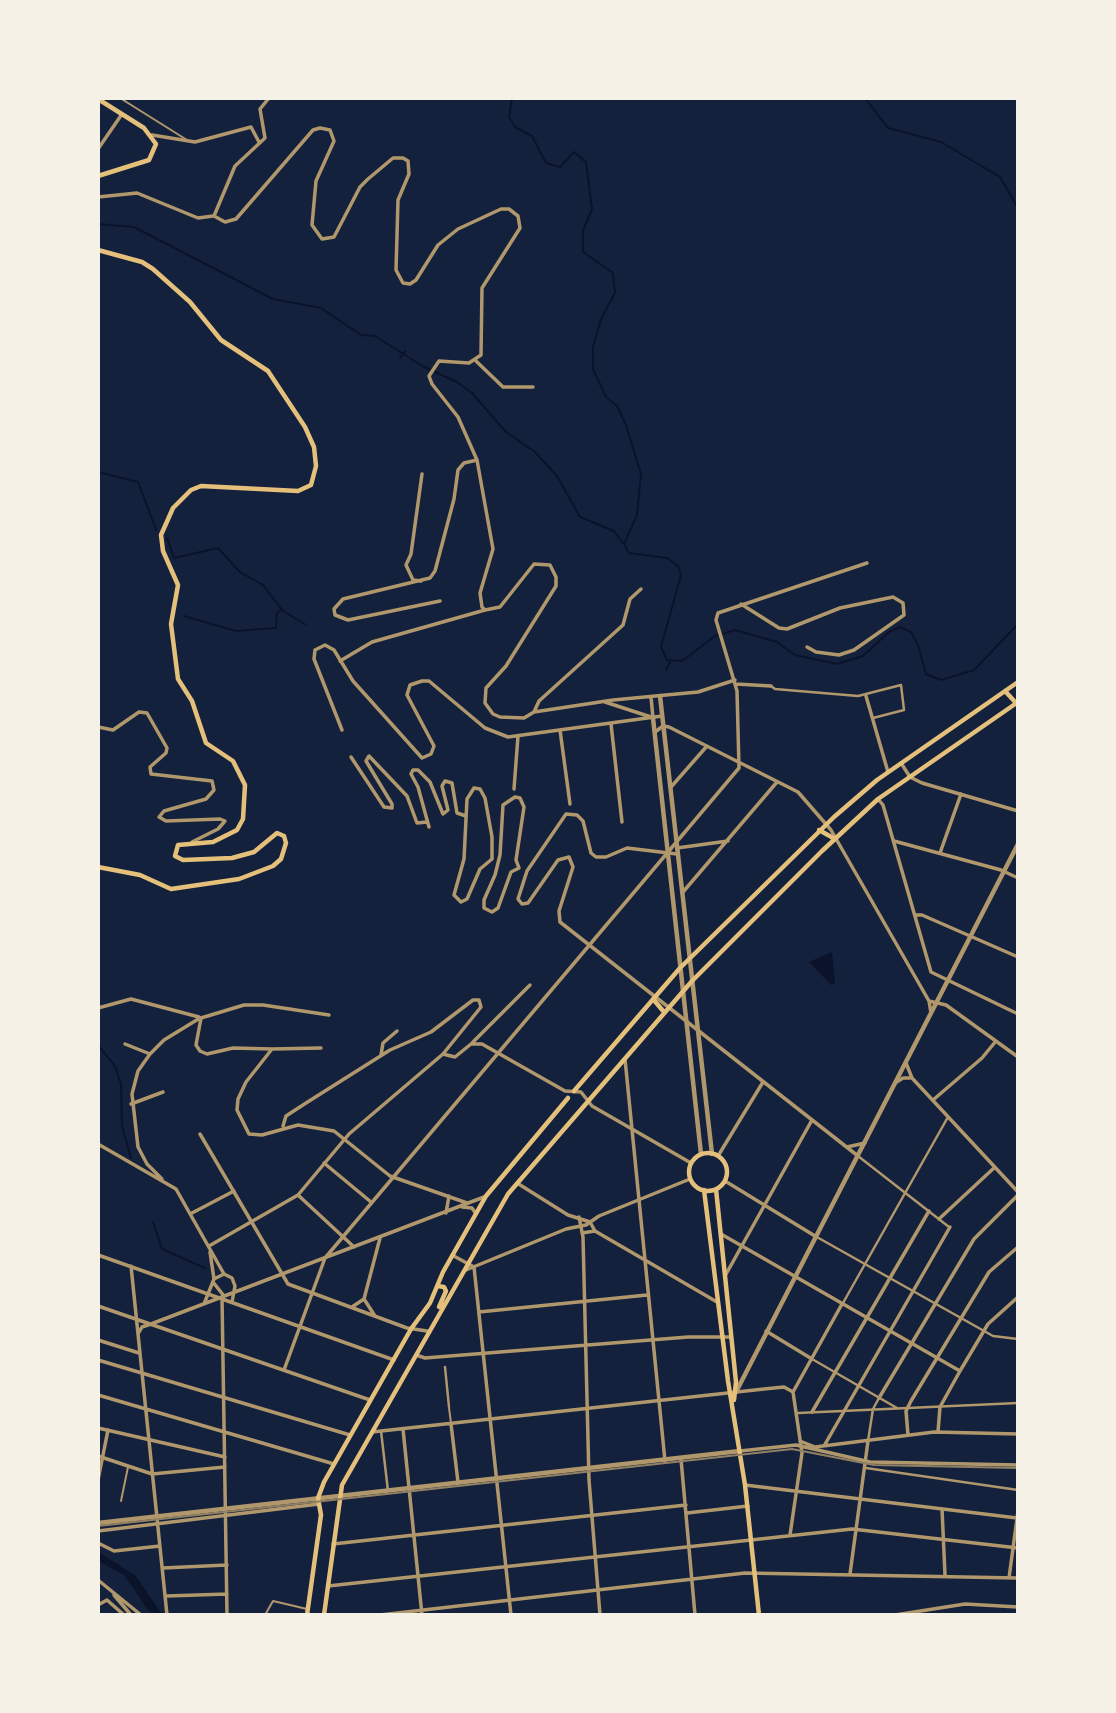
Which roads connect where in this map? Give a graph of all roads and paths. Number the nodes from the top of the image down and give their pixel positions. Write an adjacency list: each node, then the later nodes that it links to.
1 (120, 98): 6 (lane)
2 (269, 98): 7 (street)
3 (98, 99): 4 (main road)
4 (122, 114): 5 (main road); 8 (street)
5 (152, 135): 6 (street); 9 (main road)
6 (188, 141): 7 (street)
7 (259, 142): 11 (street)
8 (98, 149)
9 (98, 176)
10 (98, 197): 11 (street)
11 (214, 216): 13 (street)
12 (98, 250): 68 (main road)
13 (476, 361): 14 (street); 15 (street)
14 (533, 387)
15 (477, 460): 18 (street); 22 (street)
16 (422, 474): 18 (street)
17 (867, 564): 21 (street)
18 (423, 581): 20 (street)
19 (641, 589): 36 (street)
20 (440, 601)
21 (741, 604): 23 (street); 25 (street)
22 (485, 610): 24 (street); 36 (street)
23 (807, 647)
24 (340, 661): 43 (street); 47 (street)
25 (735, 682): 27 (street); 30 (street); 51 (street)
26 (1018, 682): 28 (main road)
27 (771, 685): 29 (street)
28 (1004, 691): 34 (main road); 50 (main road)
29 (866, 695): 39 (street); 39 (street)
30 (660, 696): 31 (street); 37 (street)
31 (651, 697): 32 (street); 38 (street)
32 (623, 700): 33 (street); 35 (street)
33 (603, 702): 35 (street); 36 (street)
34 (1017, 703): 45 (street); 53 (main road)
35 (623, 707): 38 (street)
36 (534, 712)
37 (662, 716): 38 (street); 41 (street)
38 (653, 718): 40 (street); 46 (street)
39 (873, 718): 52 (street)
40 (611, 724): 44 (street); 62 (street)
41 (663, 726): 46 (street); 48 (street); 55 (street)
42 (98, 727): 68 (street)
43 (342, 730)
44 (561, 730): 47 (street); 59 (street)
45 (1018, 731)
46 (655, 732): 71 (street)
47 (518, 736): 56 (street)
48 (707, 746): 51 (street); 55 (street)
49 (351, 757): 61 (street)
50 (901, 763): 52 (main road); 53 (street)
51 (740, 764): 54 (street); 70 (street)
52 (888, 772): 63 (main road)
53 (910, 776): 57 (street); 58 (main road)
54 (777, 782): 63 (street); 66 (street)
55 (669, 788): 70 (street)
56 (514, 789)
57 (961, 794): 60 (street); 72 (street)
58 (878, 799): 65 (main road); 67 (street)
59 (570, 804)
60 (1018, 811)
61 (466, 816): 74 (street); 74 (street)
62 (622, 822)
63 (827, 823): 64 (main road); 65 (street)
64 (819, 830): 65 (main road); 85 (main road)
65 (835, 839): 88 (main road); 93 (street)
66 (728, 841): 70 (street); 80 (street)
67 (894, 841): 72 (street); 81 (street)
68 (192, 842): 75 (main road)
69 (1018, 844): 78 (street)
70 (676, 845): 71 (street); 73 (street)
71 (668, 852): 73 (street); 77 (street); 83 (street); 86 (street)
72 (940, 853): 78 (street)
73 (677, 854): 80 (street)
74 (494, 860): 76 (street); 76 (street)
75 (98, 867)
76 (519, 868): 77 (street)
77 (527, 871): 83 (street)
78 (1004, 871): 79 (street); 82 (street)
79 (1018, 878)
80 (682, 894): 85 (street)
81 (915, 915): 82 (street); 87 (street)
82 (970, 936): 84 (street); 87 (street)
83 (589, 944): 92 (street); 116 (street)
84 (1018, 957)
85 (689, 959): 86 (main road); 88 (street)
86 (681, 968): 90 (street); 92 (main road)
87 (947, 980): 91 (street); 99 (street)
88 (692, 981): 90 (main road); 105 (street)
89 (530, 985): 106 (street)
90 (683, 990): 96 (main road); 103 (street)
91 (941, 993): 94 (street); 95 (street)
92 (654, 998): 96 (street); 98 (main road); 124 (main road)
93 (929, 1001): 94 (street); 101 (street)
94 (937, 1003): 95 (street); 101 (street)
95 (946, 1005): 107 (street)
96 (668, 1007): 98 (main road); 103 (street)
97 (98, 1008): 102 (street)
98 (664, 1012): 117 (main road)
99 (1018, 1014)
100 (329, 1015): 102 (street)
101 (931, 1015): 119 (street)
102 (201, 1018): 112 (street); 113 (street)
103 (687, 1022): 105 (street); 138 (street)
104 (397, 1031): 115 (street)
105 (697, 1031): 121 (street); 139 (street)
106 (478, 1037): 109 (street); 110 (street)
107 (996, 1041): 118 (street); 127 (street)
108 (125, 1044): 113 (street)
109 (471, 1044): 110 (street); 114 (street)
110 (482, 1044): 116 (street)
111 (321, 1048): 112 (street)
112 (272, 1049): 131 (street)
113 (150, 1054): 128 (street)
114 (443, 1054): 115 (street); 134 (street)
115 (381, 1055): 131 (street)
116 (497, 1055): 124 (street); 144 (street)
117 (625, 1057): 126 (main road); 132 (street)
118 (1018, 1057)
119 (906, 1063): 120 (street); 122 (street)
120 (912, 1078): 122 (street); 127 (street)
121 (763, 1082): 130 (street); 139 (street)
122 (895, 1084): 135 (street)
123 (163, 1091): 128 (street)
124 (574, 1091): 125 (street); 126 (street)
125 (568, 1098): 156 (main road)
126 (587, 1100): 132 (street); 148 (main road)
127 (933, 1100): 129 (street)
128 (131, 1104): 145 (street)
129 (948, 1116): 143 (street); 152 (street)
130 (812, 1120): 137 (street); 160 (street)
131 (283, 1126): 134 (street)
132 (632, 1129): 142 (street); 157 (street)
133 (200, 1134): 150 (street)
134 (346, 1138): 141 (street); 144 (street)
135 (864, 1143): 137 (street); 140 (street)
136 (98, 1144): 145 (street)
137 (847, 1147): 140 (street)
138 (701, 1154): 139 (main road); 142 (main road)
139 (715, 1155): 147 (main road)
140 (858, 1156): 152 (street); 177 (street)
141 (324, 1163): 154 (street); 158 (street)
142 (691, 1163): 146 (main road)
143 (995, 1167): 153 (street); 168 (street)
144 (394, 1177): 155 (street); 158 (street)
145 (162, 1179): 163 (street)
146 (690, 1179): 151 (main road); 157 (street)
147 (725, 1181): 149 (main road); 160 (street)
148 (517, 1184): 166 (street); 191 (main road)
149 (716, 1189): 151 (main road); 175 (main road)
150 (234, 1191): 163 (street); 169 (street)
151 (704, 1191): 213 (main road)
152 (905, 1192): 162 (street); 190 (street)
153 (1018, 1193): 212 (street)
154 (298, 1195): 169 (street); 178 (street)
155 (449, 1196): 159 (street); 164 (street)
156 (486, 1196): 159 (street); 165 (main road)
157 (639, 1200): 170 (street); 189 (street)
158 (371, 1203): 178 (street)
159 (467, 1203): 161 (street)
160 (764, 1205): 177 (street); 182 (street)
161 (460, 1208): 164 (street); 165 (street)
162 (929, 1211): 168 (street); 198 (street)
163 (192, 1213): 181 (street)
164 (446, 1213): 179 (street)
165 (476, 1214): 187 (main road)
166 (573, 1217): 167 (street); 173 (street)
167 (579, 1217): 170 (street); 171 (street)
168 (939, 1219): 172 (street)
169 (253, 1222): 181 (street); 196 (street)
170 (590, 1222): 171 (street); 174 (street)
171 (579, 1227): 173 (street); 176 (street)
172 (950, 1227): 202 (street)
173 (571, 1228): 193 (street)
174 (595, 1231): 176 (street); 189 (street)
175 (719, 1232): 182 (street); 199 (main road)
176 (582, 1233): 210 (street)
177 (815, 1236): 190 (street); 197 (street)
178 (342, 1238): 180 (street); 183 (street)
179 (380, 1238): 183 (street); 209 (street)
180 (336, 1244): 185 (street); 188 (street)
181 (209, 1246): 195 (street); 200 (street)
182 (742, 1246): 197 (street); 199 (street)
183 (354, 1247): 185 (street)
184 (1018, 1247): 222 (street)
185 (340, 1252): 188 (street)
186 (98, 1255): 192 (street)
187 (452, 1255): 191 (street); 201 (main road)
188 (325, 1258): 196 (street); 204 (street)
189 (645, 1260): 206 (street); 213 (street)
190 (866, 1262): 198 (street); 215 (street)
191 (467, 1264): 193 (street); 194 (main road)
192 (131, 1266): 205 (street); 223 (street)
193 (474, 1267): 194 (street); 219 (street)
194 (461, 1273): 218 (main road)
195 (224, 1274): 200 (street); 203 (street)
196 (282, 1274): 203 (street); 204 (street)
197 (795, 1276): 215 (street); 229 (street)
198 (890, 1277): 202 (street); 221 (street)
199 (724, 1278): 233 (main road)
200 (213, 1281): 205 (street); 207 (street)
201 (436, 1287): 218 (main road); 226 (main road)
202 (913, 1290): 212 (street); 227 (street)
203 (234, 1292): 207 (street); 211 (street)
204 (311, 1292): 217 (street); 225 (street)
205 (208, 1293): 207 (street); 214 (street)
206 (648, 1294): 210 (street); 234 (street)
207 (221, 1297): 211 (street); 214 (street); 239 (street)
208 (1018, 1297): 230 (street)
209 (364, 1299): 217 (street); 220 (street)
210 (584, 1301): 219 (street); 238 (street)
211 (232, 1302): 225 (street)
212 (935, 1302): 222 (street); 237 (street)
213 (718, 1303): 232 (main road)
214 (204, 1304): 224 (street)
215 (842, 1304): 221 (street); 245 (street)
216 (98, 1306): 223 (street)
217 (352, 1307): 220 (street)
218 (438, 1311): 228 (main road)
219 (479, 1312): 240 (street)
220 (375, 1316): 226 (street)
221 (865, 1317): 227 (street); 251 (street)
222 (961, 1318): 230 (street); 244 (street)
223 (136, 1319): 224 (street); 231 (street)
224 (151, 1324): 231 (street); 239 (street)
225 (299, 1326): 247 (street); 249 (street)
226 (411, 1329): 228 (street); 247 (main road)
227 (889, 1330): 237 (street); 253 (street)
228 (427, 1331): 242 (main road)
229 (766, 1331): 245 (street); 254 (street)
230 (984, 1331): 235 (street); 250 (street)
231 (138, 1334): 241 (street)
232 (722, 1335): 233 (street); 234 (street); 254 (main road)
233 (731, 1337): 254 (main road)
234 (653, 1339): 238 (street); 260 (street)
235 (1018, 1339)
236 (98, 1340): 241 (street)
237 (911, 1343): 244 (street); 258 (street)
238 (586, 1345): 240 (street); 264 (street)
239 (223, 1349): 249 (street); 257 (street)
240 (483, 1352): 243 (street); 272 (street)
241 (139, 1353): 252 (street)
242 (415, 1355): 243 (street); 279 (main road)
243 (443, 1356): 248 (lane)
244 (936, 1357): 250 (street); 265 (street)
245 (812, 1359): 251 (street); 255 (street)
246 (98, 1360): 252 (street)
247 (394, 1360): 259 (main road)
248 (445, 1367): 262 (street)
249 (284, 1370): 259 (street)
250 (960, 1371): 263 (street)
251 (834, 1372): 253 (street); 270 (street)
252 (142, 1373): 257 (street); 269 (street)
253 (858, 1385): 258 (street); 266 (street)
254 (733, 1392): 255 (street); 260 (street); 288 (main road)
255 (793, 1392): 271 (street)
256 (98, 1395): 269 (street)
257 (225, 1398): 278 (street); 282 (street)
258 (879, 1398): 267 (street); 268 (street)
259 (370, 1400): 282 (main road)
260 (659, 1400): 264 (street); 292 (street)
261 (1018, 1403): 263 (street)
262 (449, 1407): 273 (lane)
263 (940, 1407): 265 (street); 280 (street)
264 (588, 1408): 272 (street); 299 (street)
265 (907, 1408): 268 (street); 283 (street)
266 (844, 1409): 267 (street); 270 (street); 287 (street)
267 (873, 1409): 268 (street); 284 (street)
268 (898, 1409)
269 (145, 1410): 278 (street); 285 (street)
270 (812, 1412): 271 (street)
271 (796, 1413): 286 (street)
272 (490, 1419): 273 (street); 301 (street)
273 (451, 1423): 275 (street); 303 (street)
274 (98, 1427): 276 (street)
275 (403, 1429): 277 (street); 305 (street)
276 (107, 1430): 285 (street); 289 (street)
277 (381, 1431): 279 (street); 306 (street)
278 (225, 1432): 290 (street); 294 (street)
279 (371, 1432): 309 (main road)
280 (938, 1432): 281 (street); 283 (street)
281 (1018, 1434)
282 (350, 1435): 294 (main road)
283 (908, 1435): 284 (street)
284 (868, 1441): 287 (street); 293 (street)
285 (149, 1442): 290 (street); 300 (street)
286 (800, 1443): 287 (street); 288 (street); 293 (street); 307 (street)
287 (824, 1446)
288 (740, 1451): 291 (street); 304 (main road)
289 (100, 1456): 296 (street); 302 (street)
290 (225, 1457): 297 (street)
291 (681, 1459): 292 (street); 313 (street)
292 (665, 1461): 299 (street)
293 (865, 1461): 295 (street); 298 (street)
294 (334, 1464): 311 (main road)
295 (1018, 1465)
296 (128, 1466): 300 (street); 312 (lane)
297 (225, 1467): 300 (street); 315 (street)
298 (864, 1467): 308 (street); 310 (street)
299 (589, 1469): 301 (street); 319 (street)
300 (152, 1474): 320 (street)
301 (496, 1479): 303 (street); 325 (street)
302 (98, 1480)
303 (460, 1484): 305 (street)
304 (745, 1485): 307 (street); 314 (main road)
305 (409, 1489): 306 (street); 328 (street)
306 (388, 1490): 309 (street)
307 (797, 1490): 310 (street); 329 (street)
308 (1018, 1490)
309 (340, 1496): 311 (street); 333 (main road)
310 (861, 1497): 316 (street); 326 (street)
311 (319, 1501): 315 (street); 321 (street); 357 (main road)
312 (121, 1502)
313 (686, 1505): 318 (street); 319 (street)
314 (748, 1506): 318 (street); 331 (main road)
315 (225, 1509): 320 (street); 321 (street)
316 (942, 1509): 322 (street); 330 (street)
317 (1018, 1511): 322 (street)
318 (687, 1513): 335 (street)
319 (592, 1515): 325 (street); 337 (street)
320 (156, 1516): 323 (street); 324 (street)
321 (225, 1517): 324 (street); 338 (street)
322 (1018, 1518): 336 (street)
323 (98, 1523)
324 (158, 1525): 327 (street); 334 (street)
325 (501, 1525): 328 (street); 340 (street)
326 (857, 1529): 329 (street); 330 (street); 342 (street)
327 (98, 1531)
328 (413, 1535): 333 (street); 344 (street)
329 (790, 1536): 331 (street)
330 (943, 1538): 336 (street); 343 (street)
331 (751, 1541): 335 (street); 341 (main road)
332 (98, 1543): 334 (street)
333 (333, 1544): 349 (main road)
334 (160, 1546): 339 (street)
335 (689, 1546): 337 (street); 348 (street)
336 (1016, 1547): 345 (street)
337 (595, 1558): 340 (street); 351 (street)
338 (226, 1565): 339 (street); 352 (street)
339 (163, 1567): 353 (street)
340 (506, 1567): 344 (street); 354 (street)
341 (755, 1573): 342 (street); 348 (street); 371 (main road)
342 (850, 1574): 343 (street)
343 (944, 1575): 345 (street)
344 (418, 1578): 349 (street); 359 (street)
345 (1009, 1578): 346 (street)
346 (1018, 1578)
347 (98, 1580): 350 (street)
348 (692, 1580): 351 (street); 370 (street)
349 (328, 1587): 366 (main road)
350 (110, 1590): 361 (street); 362 (street)
351 (598, 1591): 354 (street); 369 (street)
352 (227, 1594): 353 (street); 364 (street)
353 (167, 1597): 363 (street)
354 (510, 1601): 359 (street); 368 (street)
355 (98, 1605): 360 (street)
356 (1018, 1606): 358 (street)
357 (307, 1612): 365 (lane)
358 (929, 1612): 372 (street)
359 (422, 1613): 367 (street)
360 (124, 1615)
361 (131, 1615)
362 (141, 1615)
363 (167, 1615)
364 (228, 1615)
365 (265, 1615)
366 (324, 1615)
367 (380, 1615)
368 (511, 1615)
369 (600, 1615)
370 (695, 1615)
371 (760, 1615)
372 (895, 1615)

